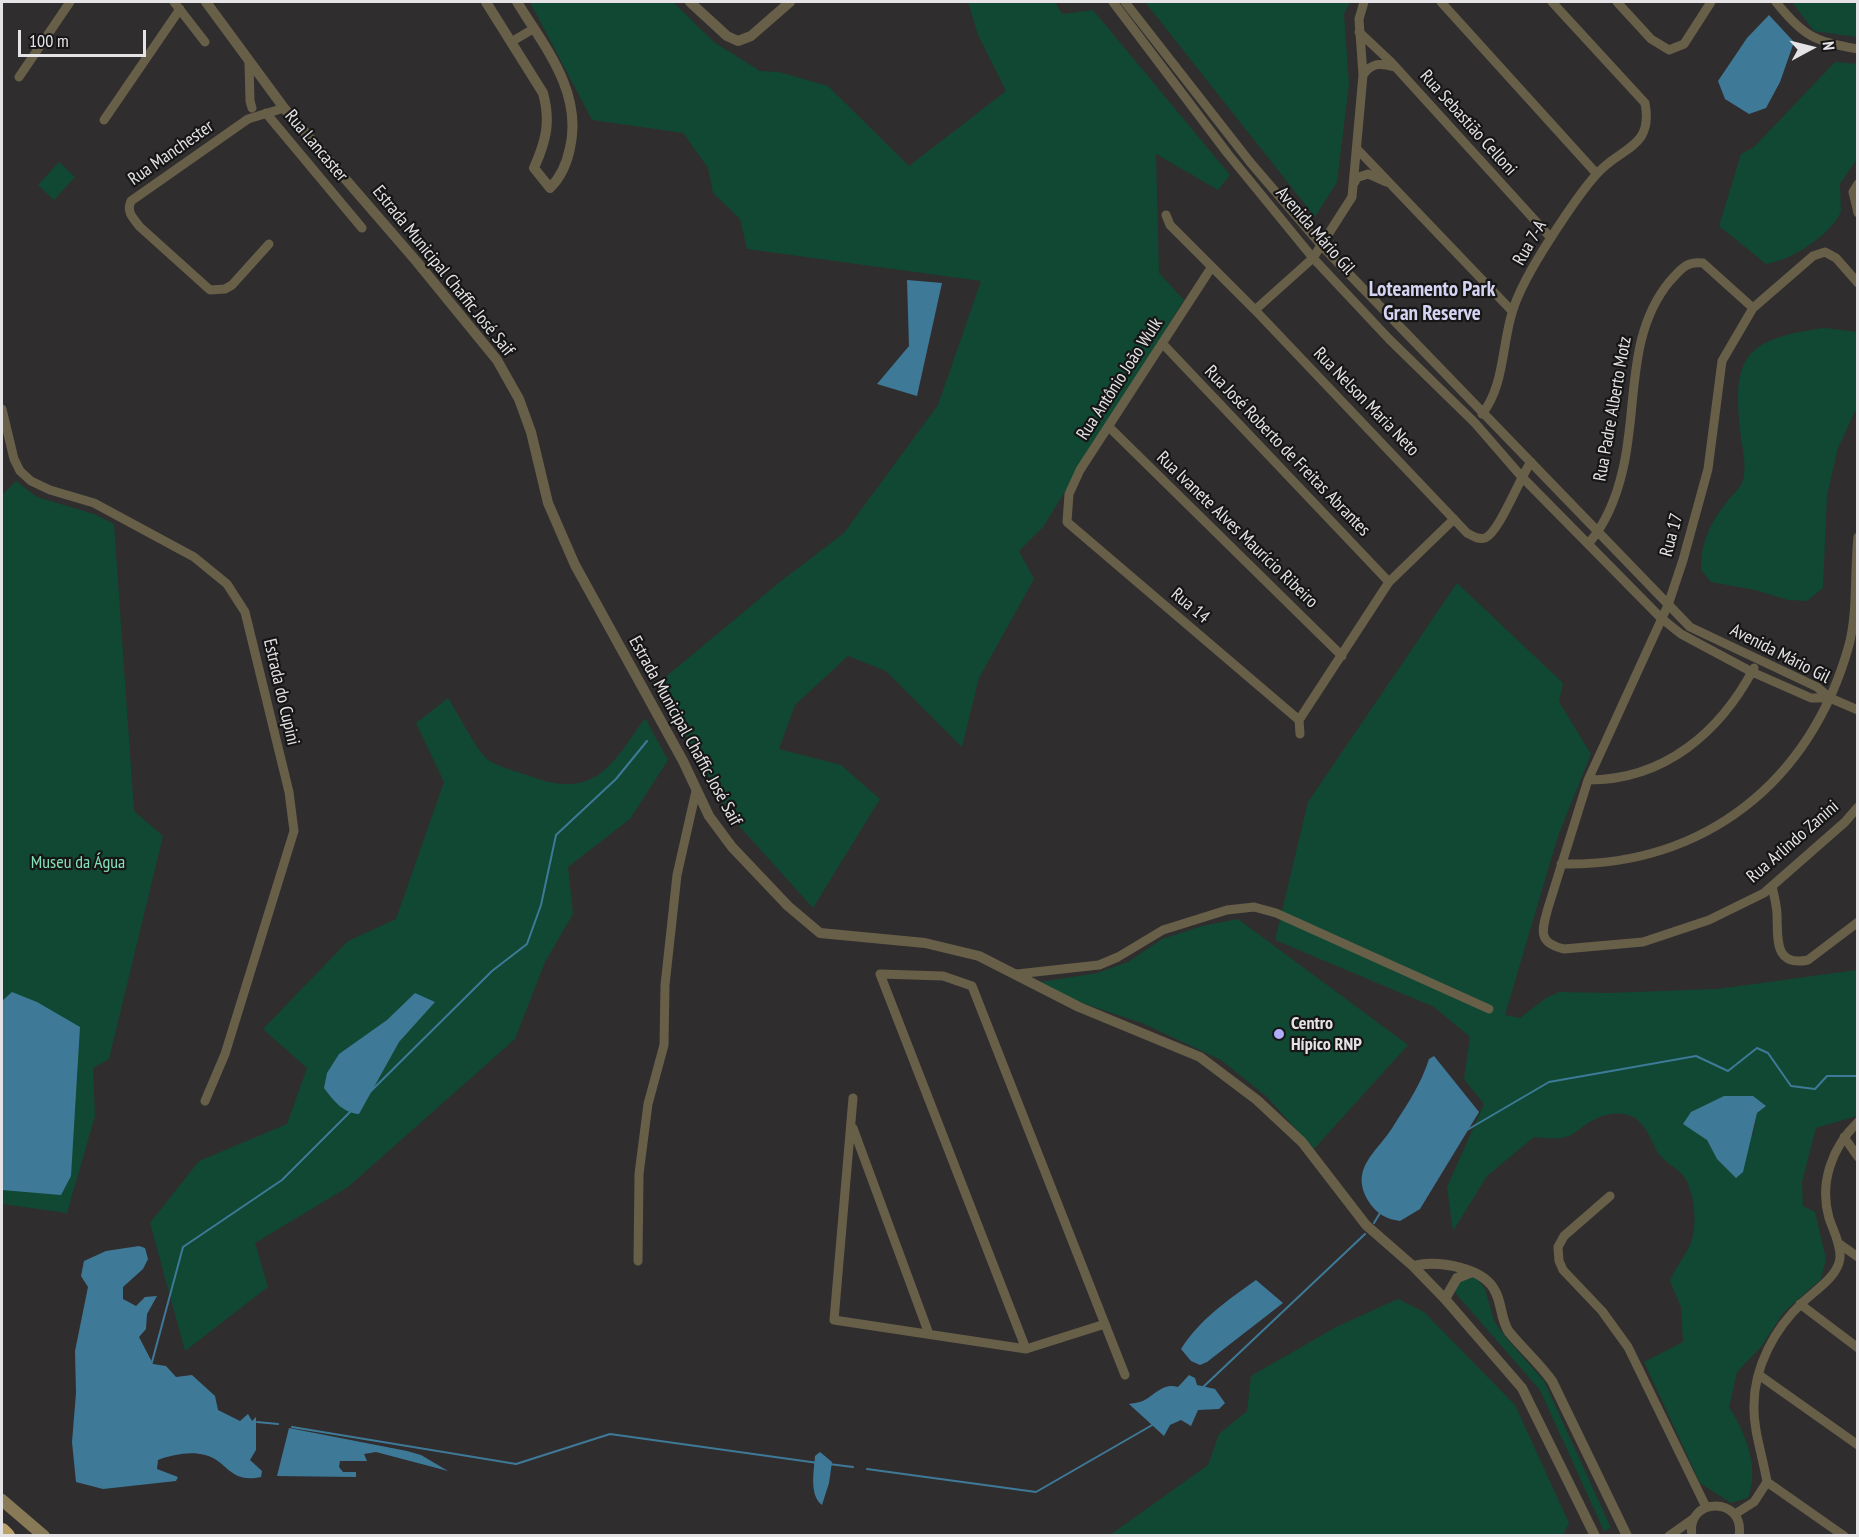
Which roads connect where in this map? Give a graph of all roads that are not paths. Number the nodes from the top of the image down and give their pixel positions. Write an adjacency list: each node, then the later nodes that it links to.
1 (70, 2): 26 (street)
2 (486, 2): 20 (street)
3 (517, 2): 17 (street)
4 (690, 2): 5 (street)
5 (790, 2)
6 (1113, 2): 16 (street, Avenida Mário Gil)
7 (1125, 2): 16 (street, Avenida Mário Gil)
8 (1364, 2): 18 (street)
9 (1441, 2): 36 (street)
10 (1551, 2): 36 (street, Rua 7-A)
11 (1617, 2): 12 (street)
12 (1711, 2)
13 (1776, 2): 21 (street)
14 (211, 3): 22 (street, Estrada Municipal Chaffic José Saif)
15 (177, 5): 19 (street); 31 (street)
16 (1129, 15): 24 (street, Avenida Mário Gil); 27 (street, Avenida Mário Gil)
17 (533, 29): 20 (street); 20 (street)
18 (1359, 32): 23 (street, Rua Sebastião Celloni); 25 (street)
19 (205, 42)
20 (511, 42)
21 (1857, 49)
22 (249, 63): 28 (street); 29 (street, Estrada Municipal Chaffic José Saif)
23 (1395, 67): 25 (street); 43 (street, Rua Sebastião Celloni)
24 (1181, 74): 27 (street); 34 (street, Avenida Mário Gil)
25 (1363, 75): 33 (street)
26 (19, 77)
27 (1173, 81): 35 (street, Avenida Mário Gil)
28 (252, 108): 30 (street, Rua Lancaster); 32 (street)
29 (284, 108): 30 (street, Rua Manchester); 79 (street, Estrada Municipal Chaffic José Saif)
30 (264, 114): 32 (street, Rua Manchester); 42 (street, Rua Lancaster)
31 (104, 120)
32 (249, 120): 44 (street, Rua Manchester)
33 (1358, 150): 37 (street); 39 (street)
34 (1250, 162): 35 (street); 45 (street, Avenida Mário Gil)
35 (1241, 169): 46 (street, Avenida Mário Gil)
36 (1596, 173): 43 (street, Rua 7-A)
37 (1354, 183): 39 (street); 45 (street)
38 (1857, 184): 40 (street)
39 (1394, 186): 51 (street)
40 (1857, 213)
41 (1166, 215): 47 (street, Rua Nelson Maria Neto)
42 (362, 228)
43 (1551, 238): 51 (street, Rua 7-A)
44 (269, 244)
45 (1321, 245): 46 (street); 52 (street, Avenida Mário Gil)
46 (1313, 258): 50 (street); 53 (street, Avenida Mário Gil)
47 (1211, 268): 50 (street, Rua Nelson Maria Neto); 54 (street, Rua Antônio João Wulk)
48 (1857, 283): 49 (street, Rua 17)
49 (1753, 308): 63 (street, Rua Padre Alberto Motz); 67 (street, Rua 17)
50 (1255, 310): 62 (street, Rua Nelson Maria Neto)
51 (1512, 311): 56 (street, Rua 7-A)
52 (1401, 327): 53 (street); 56 (street, Avenida Mário Gil)
53 (1389, 339): 57 (street, Avenida Mário Gil)
54 (1162, 343): 58 (street, Rua Antônio João Wulk); 66 (street, Rua José Roberto de Freitas Abrantes)
55 (2, 409): 88 (street, Estrada do Cupini)
56 (1485, 412): 57 (street, Rua 7-A); 59 (street, Avenida Mário Gil)
57 (1474, 423): 60 (street, Avenida Mário Gil)
58 (1109, 428): 61 (street, Rua Antônio João Wulk); 70 (street, Rua lvanete Alves Maurício Ribeiro)
59 (1531, 462): 60 (street, Rua Nelson Maria Neto); 63 (street, Avenida Mário Gil)
60 (1521, 476): 62 (street, Rua Nelson Maria Neto); 65 (street, Avenida Mário Gil)
61 (1066, 512): 76 (street, Rua 14)
62 (1454, 519): 66 (street)
63 (1599, 532): 65 (street, Rua Padre Alberto Motz); 67 (street, Avenida Mário Gil)
64 (1857, 537): 74 (street)
65 (1589, 543): 68 (street, Avenida Mário Gil)
66 (1389, 582): 70 (street)
67 (1668, 605): 68 (street, Rua 17); 69 (street, Avenida Mário Gil)
68 (1661, 618): 71 (street, Avenida Mário Gil); 78 (street, Rua 17)
69 (1728, 647): 71 (street); 72 (street, Avenida Mário Gil)
70 (1342, 656): 76 (street)
71 (1723, 656): 73 (street, Avenida Mário Gil)
72 (1758, 660): 73 (street); 74 (street, Avenida Mário Gil)
73 (1752, 672): 74 (street, Avenida Mário Gil); 78 (street)
74 (1830, 698): 75 (street); 81 (street)
75 (1857, 710)
76 (1299, 720): 77 (street)
77 (1300, 734)
78 (1588, 780): 81 (street, Rua 17)
79 (696, 791): 85 (street, Estrada Municipal Chaffic José Saif); 96 (street)
80 (1857, 807): 82 (street, Rua Arlindo Zanini)
81 (1561, 864): 84 (street, Rua 17)
82 (1772, 886): 83 (street); 84 (street, Rua Arlindo Zanini)
83 (1857, 922)
84 (1544, 939)
85 (1017, 974): 86 (street); 97 (street, Estrada Municipal Chaffic José Saif)
86 (1489, 1009)
87 (853, 1098): 90 (street)
88 (205, 1101)
89 (1857, 1122): 91 (street)
90 (851, 1123): 102 (street); 102 (street)
91 (1844, 1137): 92 (street); 94 (street)
92 (1857, 1157)
93 (1610, 1196): 110 (street)
94 (1838, 1243): 95 (street); 100 (street)
95 (1857, 1257)
96 (638, 1261)
97 (1413, 1266): 98 (street); 99 (street, Estrada Municipal Chaffic José Saif)
98 (1472, 1272): 99 (street); 117 (street)
99 (1445, 1299): 116 (street, Estrada Municipal Chaffic José Saif)
100 (1800, 1304): 103 (street); 106 (street)
101 (1105, 1324): 104 (street); 104 (street); 105 (street)
102 (929, 1334): 104 (street)
103 (1857, 1348)
104 (1026, 1349)
105 (1125, 1375)
106 (1759, 1375): 107 (street); 108 (street)
107 (1857, 1445)
108 (1767, 1482): 111 (street); 121 (street)
109 (2, 1500): 115 (main road)
110 (1706, 1507): 111 (street); 112 (street)
111 (1735, 1514): 120 (street)
112 (1693, 1519): 118 (street); 119 (street)
113 (2, 1531): 114 (highway)
114 (7, 1536)
115 (44, 1536)
116 (1595, 1536)
117 (1627, 1536)
118 (1669, 1536)
119 (1692, 1536)
120 (1739, 1536)
121 (1845, 1536)

